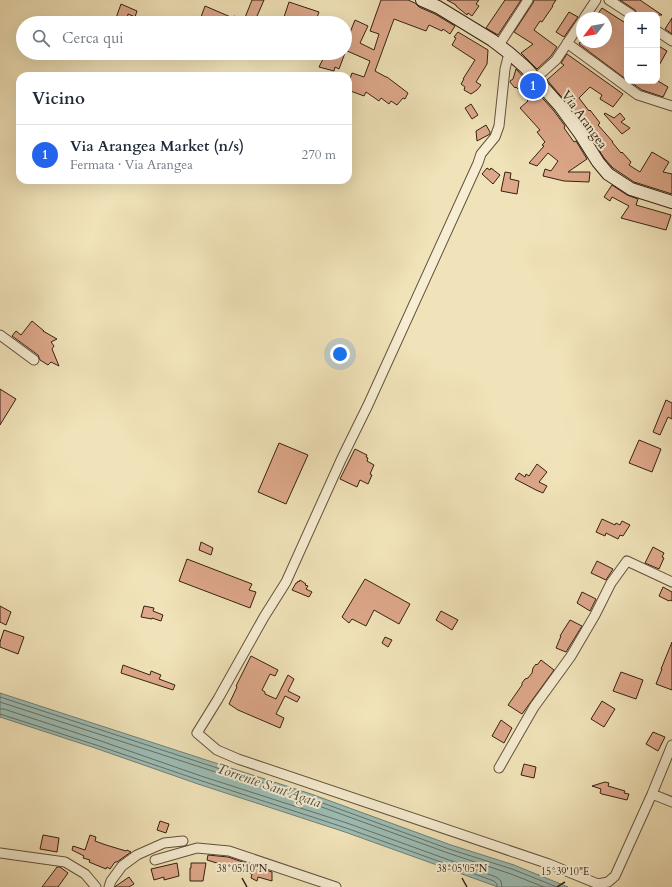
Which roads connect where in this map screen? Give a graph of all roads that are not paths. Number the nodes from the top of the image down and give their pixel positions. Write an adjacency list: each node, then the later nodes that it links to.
1 (422, 0): 5 (street, Via Arangea)
2 (528, 0): 12 (street)
3 (596, 0): 6 (street)
4 (609, 0): 7 (street)
5 (440, 3): 12 (street, Via Arangea)
6 (588, 12)
7 (627, 12)
8 (576, 30): 11 (street)
9 (660, 33): 10 (street)
10 (672, 41)
11 (567, 44): 14 (street); 15 (street)
12 (499, 45): 13 (street, Via Arangea)
13 (509, 53): 14 (street, Via Arangea); 22 (street)
14 (536, 78): 16 (street, Via Arangea)
15 (672, 106)
16 (672, 202)
17 (0, 335): 18 (street)
18 (34, 360)
19 (672, 582): 21 (street)
20 (672, 745): 22 (street)
21 (499, 768)
22 (652, 794): 23 (street)
23 (672, 802)
24 (183, 841): 28 (street)
25 (0, 853): 27 (street)
26 (155, 860): 29 (street)
27 (96, 887)
28 (109, 887)
29 (336, 887)

